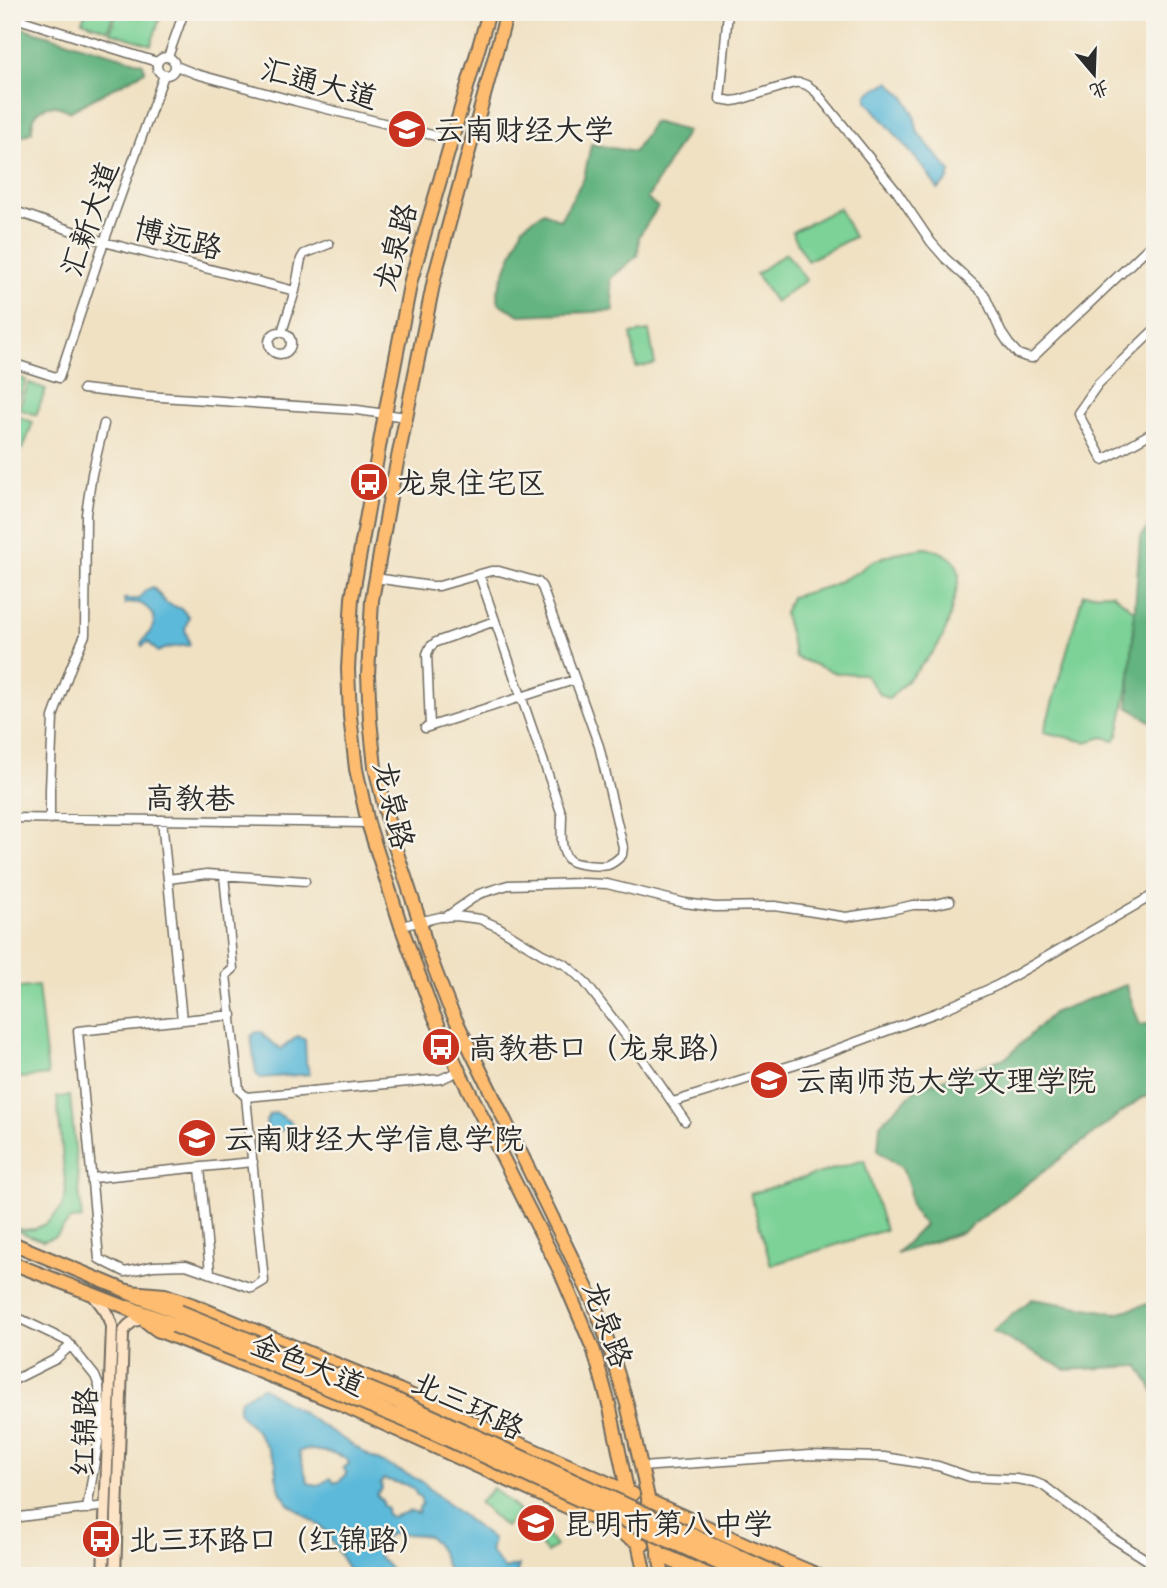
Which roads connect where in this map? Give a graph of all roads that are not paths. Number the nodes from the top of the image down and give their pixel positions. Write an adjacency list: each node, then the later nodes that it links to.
1 (184, 12): 6 (street)
2 (489, 12): 10 (main road, 龙泉路)
3 (507, 12): 21 (main road, 龙泉路)
4 (728, 12): 12 (street)
5 (12, 17): 7 (street)
6 (168, 57): 7 (street); 8 (street)
7 (158, 62): 9 (street)
8 (176, 66): 9 (street); 10 (street, 汇通大道)
9 (164, 75): 13 (street, 汇新大道)
10 (452, 140): 20 (main road, 龙泉路)
11 (12, 210): 13 (street, 博远路)
12 (1155, 241)
13 (104, 242): 15 (street, 博远路); 18 (street, 汇新大道)
14 (329, 244): 15 (street)
15 (295, 290): 17 (street)
16 (1155, 329): 23 (street)
17 (282, 332)
18 (12, 363)
19 (83, 389): 20 (street)
20 (385, 414): 21 (street); 32 (main road, 龙泉路)
21 (406, 417): 25 (main road, 龙泉路)
22 (104, 424): 30 (street)
23 (1155, 431)
24 (479, 574): 25 (street); 26 (street); 27 (street)
25 (375, 578): 39 (main road, 龙泉路)
26 (495, 621): 28 (street); 28 (street)
27 (574, 680): 28 (street); 28 (street)
28 (521, 697)
29 (12, 818): 30 (street, 高教巷)
30 (50, 819): 31 (street, 高教巷)
31 (162, 820): 32 (street, 高教巷); 34 (street)
32 (368, 823): 40 (main road, 龙泉路)
33 (224, 875): 34 (street); 35 (street); 41 (street)
34 (168, 879): 42 (street)
35 (305, 881)
36 (1155, 894): 45 (street)
37 (950, 901): 38 (street)
38 (446, 917): 39 (street); 45 (street)
39 (420, 922): 40 (street); 64 (main road, 龙泉路)
40 (401, 926): 43 (main road, 龙泉路)
41 (232, 1015): 42 (street); 44 (street)
42 (182, 1020): 49 (street)
43 (459, 1071): 44 (street); 62 (main road, 龙泉路)
44 (246, 1097): 47 (street)
45 (674, 1102): 46 (street)
46 (685, 1121)
47 (253, 1162): 48 (street); 52 (street)
48 (200, 1168): 49 (street); 52 (street)
49 (92, 1178): 52 (street)
50 (12, 1243): 53 (main road, 金色大道)
51 (12, 1263): 54 (main road, 金色大道)
52 (210, 1272)
53 (129, 1292): 59 (highway, 北三环路); 63 (main road, 金色大道)
54 (94, 1296): 55 (main road, 金色大道); 69 (street, 红锦路)
55 (128, 1308): 57 (highway, 北三环路); 58 (main road, 金色大道)
56 (12, 1315): 60 (street)
57 (156, 1318): 58 (street); 59 (highway, 北三环路)
58 (140, 1319): 67 (main road, 金色大道); 77 (street, 红锦路)
59 (176, 1319): 81 (highway, 北三环路, bridge); 82 (highway, 北三环路, bridge)
60 (71, 1345): 61 (street); 70 (street)
61 (12, 1381)
62 (620, 1458): 65 (main road); 66 (main road, 龙泉路)
63 (559, 1462): 65 (main road, 金色大道); 67 (main road)
64 (641, 1467): 68 (main road, 龙泉路); 74 (street)
65 (595, 1477): 66 (main road, 金色大道)
66 (628, 1492): 68 (main road, 金色大道); 72 (main road, 龙泉路)
67 (544, 1496): 72 (main road, 金色大道)
68 (649, 1502): 73 (main road, 龙泉路); 83 (highway)
69 (106, 1506): 70 (street); 76 (street, 红锦路)
70 (88, 1509): 71 (street)
71 (12, 1518)
72 (639, 1543): 73 (main road, 金色大道); 78 (main road, 龙泉路)
73 (659, 1554): 75 (highway); 79 (main road, 龙泉路)
74 (1155, 1566)
75 (704, 1573): 80 (highway)
76 (103, 1576)
77 (115, 1576)
78 (645, 1576)
79 (663, 1576)
80 (678, 1576)
81 (748, 1576)
82 (780, 1576)
83 (818, 1576)

